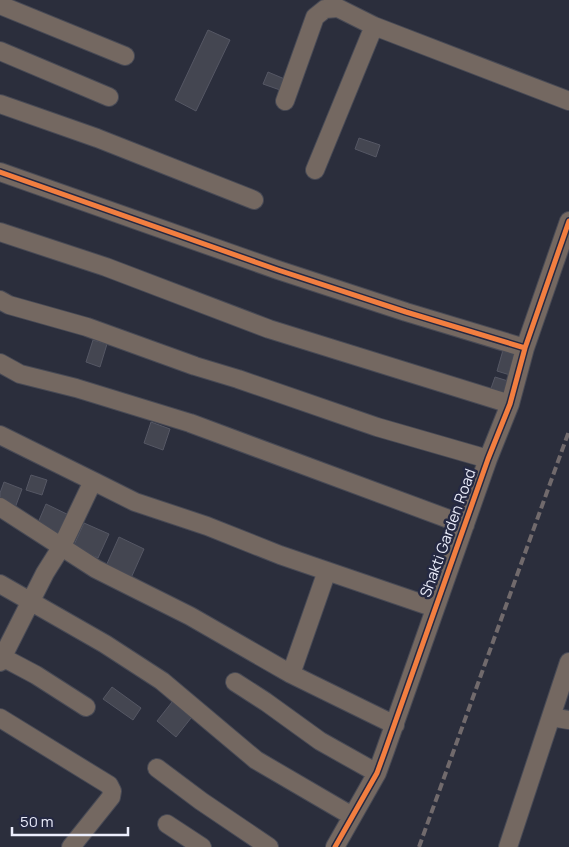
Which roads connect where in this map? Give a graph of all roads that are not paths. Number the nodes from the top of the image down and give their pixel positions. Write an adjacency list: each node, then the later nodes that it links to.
1 (0, 5): 4 (street)
2 (374, 26): 6 (street); 7 (street); 9 (street)
3 (0, 51): 5 (street)
4 (125, 56)
5 (109, 97)
6 (285, 101)
7 (569, 101)
8 (0, 104): 11 (street)
9 (316, 170)
10 (0, 172): 15 (street)
11 (254, 200)
12 (569, 221): 15 (street, Shakti Garden Road)
13 (0, 232): 17 (street)
14 (0, 300): 19 (street)
15 (525, 348): 17 (street, Shakti Garden Road)
16 (0, 364): 22 (street)
17 (510, 404): 19 (street, Shakti Garden Road)
18 (0, 435): 20 (street)
19 (488, 459): 22 (street, Shakti Garden Road)
20 (93, 481): 23 (street); 24 (street)
21 (0, 507): 23 (street)
22 (465, 525): 27 (street, Shakti Garden Road)
23 (62, 546): 26 (street); 30 (street)
24 (327, 571): 27 (street); 30 (street)
25 (0, 584): 26 (street)
26 (30, 603): 28 (street); 39 (street)
27 (435, 608): 36 (street, Shakti Garden Road)
28 (1, 659): 32 (street)
29 (569, 663): 33 (street)
30 (291, 674): 36 (street)
31 (235, 682): 38 (street)
32 (86, 707)
33 (551, 717): 35 (street); 45 (street)
34 (0, 718): 41 (street)
35 (569, 720)
36 (394, 725): 38 (street, Shakti Garden Road)
37 (157, 768): 43 (street)
38 (377, 773): 39 (street, Shakti Garden Road)
39 (352, 816): 44 (street, Shakti Garden Road)
40 (167, 824): 42 (street)
41 (72, 847)
42 (202, 847)
43 (268, 847)
44 (335, 847)
45 (508, 847)

